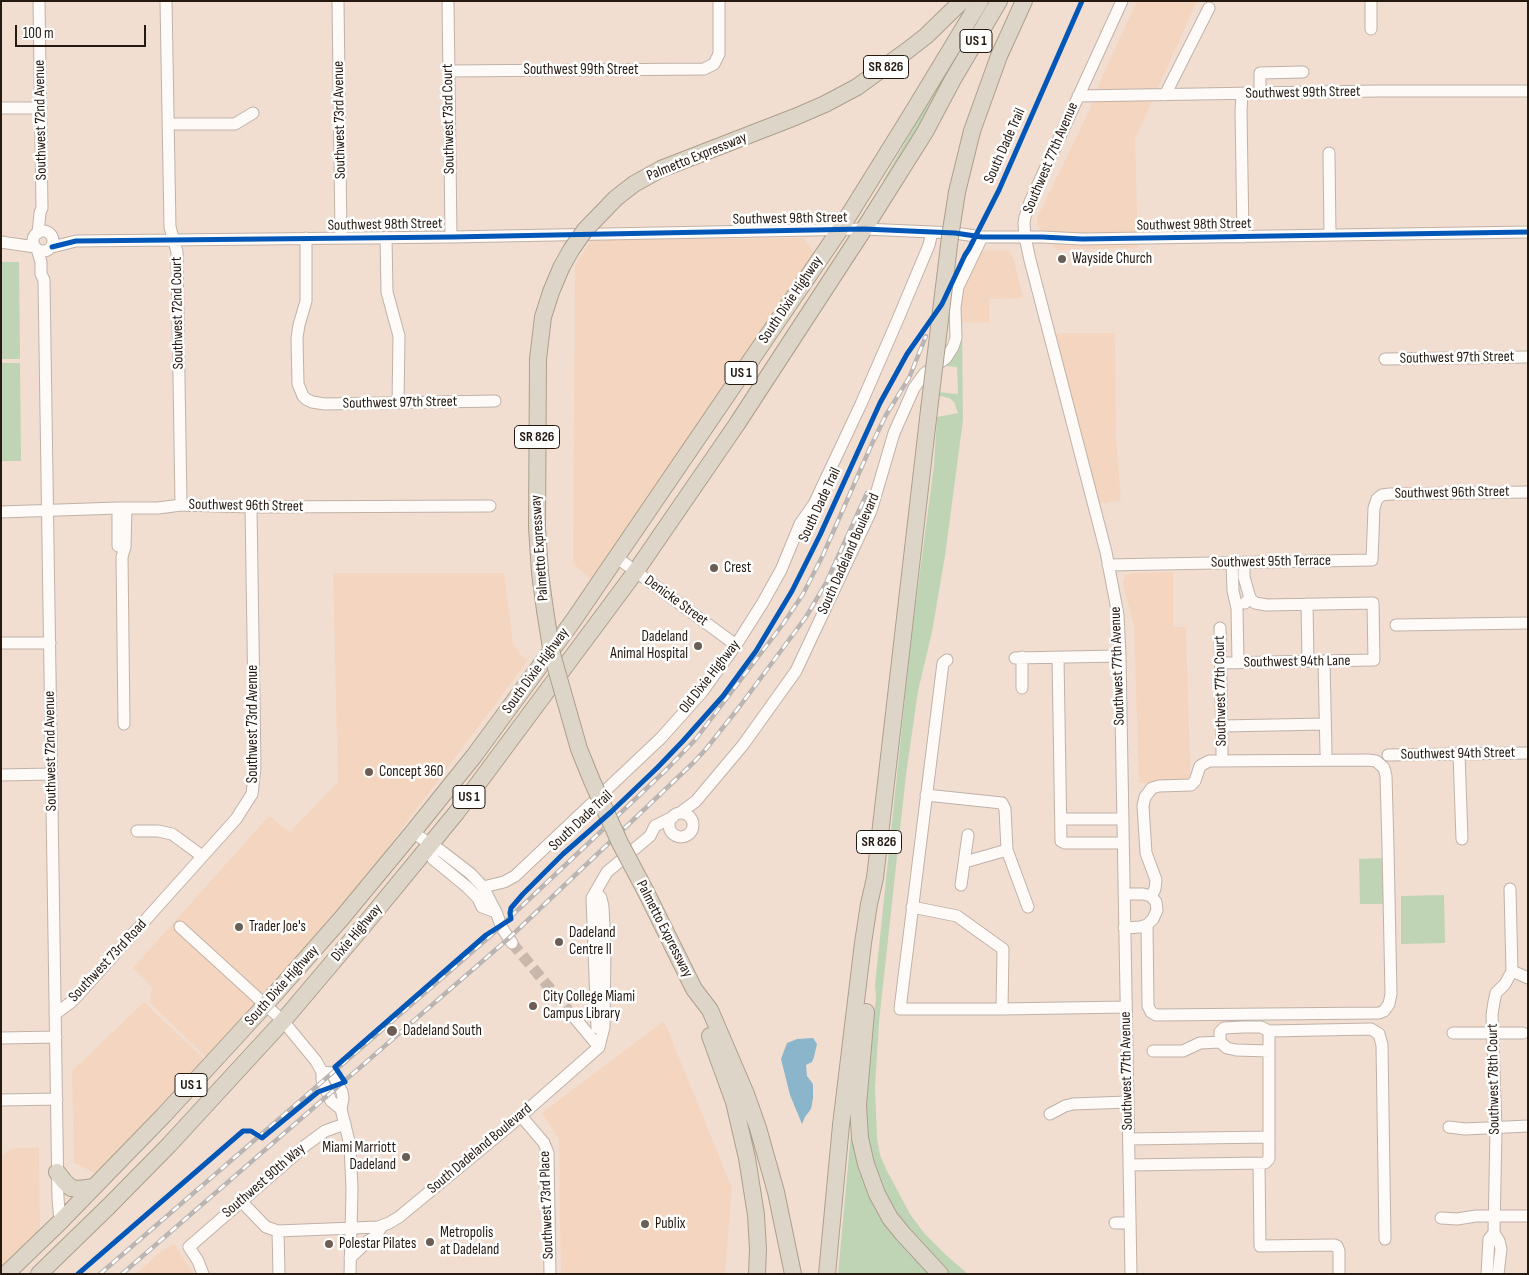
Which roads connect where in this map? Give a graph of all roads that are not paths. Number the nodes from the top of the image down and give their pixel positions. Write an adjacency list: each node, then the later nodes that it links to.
1 (39, 1): 24 (street, Southwest 72nd Avenue)
2 (166, 1): 26 (street, Southwest 72nd Court)
3 (338, 1): 40 (street, Southwest 73rd Avenue)
4 (448, 1): 16 (street, Southwest 73rd Court)
5 (718, 1): 16 (street, Southwest 99th Street)
6 (949, 1): 14 (highway)
7 (962, 1): 14 (highway, Palmetto Expressway / SR 826)
8 (980, 1): 29 (highway, South Dixie Highway / US 1)
9 (1000, 1): 28 (highway, South Dixie Highway / US 1)
10 (1024, 1): 111 (highway, SR 826, bridge)
11 (1122, 1): 22 (street, Southwest 77th Avenue)
12 (1371, 1): 15 (street)
13 (1209, 8): 21 (street)
14 (940, 22): 127 (highway, Palmetto Expressway / SR 826, bridge)
15 (1371, 29)
16 (449, 71): 35 (street, Southwest 73rd Court)
17 (1303, 72): 20 (street)
18 (1528, 91): 20 (street, Southwest 99th Street)
19 (1242, 94): 20 (street, Southwest 99th Street); 21 (street, Southwest 99th Street); 38 (street)
20 (1260, 94)
21 (1165, 95): 22 (street, Southwest 99th Street)
22 (1078, 96): 37 (street, Southwest 77th Avenue)
23 (1, 108): 24 (street)
24 (41, 108): 32 (street, Southwest 72nd Avenue)
25 (253, 113): 26 (street)
26 (168, 124): 41 (street, Southwest 72nd Court)
27 (1329, 153): 33 (street)
28 (864, 229): 29 (street, Southwest 98th Street); 30 (street, Southwest 98th Street); 52 (highway, South Dixie Highway / US 1)
29 (839, 231): 35 (street, Southwest 98th Street); 51 (highway, South Dixie Highway / US 1)
30 (932, 232): 36 (street, Southwest 98th Street); 73 (street, Old Dixie Highway)
31 (1528, 232): 33 (street, Southwest 98th Street)
32 (43, 233): 42 (street, Southwest 98th Street); 43 (street, Southwest 98th Street); 44 (street); 45 (street)
33 (1330, 235): 38 (street, Southwest 98th Street)
34 (386, 237): 35 (street, Southwest 98th Street); 40 (street, Southwest 98th Street); 50 (street)
35 (451, 237)
36 (982, 237): 37 (street, Southwest 98th Street); 95 (street, South Dadeland Boulevard)
37 (1025, 237): 38 (street, Southwest 98th Street); 63 (street, Southwest 77th Avenue)
38 (1243, 237)
39 (306, 238): 40 (street, Southwest 98th Street); 41 (street, Southwest 98th Street); 50 (street, Southwest 97th Street)
40 (341, 238)
41 (174, 240): 42 (street, Southwest 98th Street); 55 (street, Southwest 72nd Court)
42 (76, 241): 45 (street, Southwest 98th Street)
43 (4, 242): 44 (street, Southwest 98th Street)
44 (36, 248): 45 (street); 46 (street, Southwest 72nd Avenue)
45 (51, 248): 46 (street, Southwest 72nd Avenue)
46 (44, 280): 59 (street, Southwest 72nd Avenue)
47 (1528, 357): 48 (street, Southwest 97th Street)
48 (1385, 359)
49 (495, 402): 50 (street, Southwest 97th Street)
50 (398, 403)
51 (717, 409): 52 (highway); 61 (highway, South Dixie Highway / US 1)
52 (737, 424): 64 (highway, South Dixie Highway / US 1)
53 (1528, 492): 54 (street, Southwest 96th Street)
54 (1377, 499): 62 (street, Southwest 95th Terrace)
55 (181, 505): 57 (street, Southwest 96th Street); 58 (street, Southwest 96th Street)
56 (490, 506): 57 (street, Southwest 96th Street)
57 (251, 507): 109 (street, Southwest 73rd Avenue)
58 (122, 508): 59 (street, Southwest 96th Street); 84 (street)
59 (48, 510): 60 (street, Southwest 96th Street); 72 (street, Southwest 72nd Avenue)
60 (1, 512)
61 (616, 557): 64 (street, Denicke Street); 81 (highway, South Dixie Highway / US 1)
62 (1238, 562): 63 (street, Southwest 95th Terrace); 65 (street); 67 (street, Southwest 77th Court)
63 (1108, 565): 74 (street, Southwest 77th Avenue)
64 (636, 572): 73 (street, Denicke Street); 83 (highway, South Dixie Highway / US 1)
65 (1250, 598): 66 (street); 67 (street)
66 (1307, 604): 77 (street, Southwest 94th Lane); 79 (street)
67 (1237, 608): 78 (street, Southwest 77th Court)
68 (1528, 623): 69 (street)
69 (1396, 625)
70 (1220, 628): 80 (street, Southwest 77th Court)
71 (1, 643): 72 (street)
72 (50, 643): 92 (street, Southwest 72nd Avenue)
73 (736, 645): 113 (street, Old Dixie Highway)
74 (1120, 656): 75 (street); 97 (street, Southwest 77th Avenue)
75 (1058, 657): 82 (street); 98 (street)
76 (946, 660): 94 (street)
77 (1324, 661): 79 (street, Southwest 94th Lane); 85 (street)
78 (1238, 662): 79 (street, Southwest 94th Lane); 80 (street, Southwest 94th Lane)
79 (1308, 662)
80 (1221, 663): 86 (street, Southwest 77th Court)
81 (531, 679): 83 (highway); 101 (highway, South Dixie Highway / US 1)
82 (1022, 688)
83 (525, 722): 107 (highway, South Dixie Highway / US 1)
84 (124, 724)
85 (1325, 724): 86 (street); 87 (street)
86 (1222, 726): 89 (street, Southwest 77th Court)
87 (1326, 753)
88 (1528, 753): 90 (street, Southwest 94th Street)
89 (1222, 754)
90 (1460, 754): 91 (street, Southwest 94th Street); 105 (street)
91 (1388, 755)
92 (51, 774): 93 (street); 131 (street, Southwest 72nd Avenue)
93 (1, 775)
94 (926, 795): 108 (street); 118 (street)
95 (696, 801): 96 (street, South Dadeland Boulevard); 99 (street)
96 (676, 815): 99 (street); 102 (street); 104 (street, South Dadeland Boulevard)
97 (1123, 818): 98 (street); 106 (street, Southwest 77th Avenue)
98 (1061, 820): 106 (street)
99 (693, 821): 102 (street)
100 (137, 831): 109 (street)
101 (413, 832): 107 (street); 128 (highway, South Dixie Highway / US 1)
102 (673, 833): 104 (street)
103 (968, 835): 110 (street)
104 (650, 836): 141 (street, South Dadeland Boulevard)
105 (1462, 839)
106 (1123, 843): 115 (street, Southwest 77th Avenue)
107 (431, 845): 113 (street); 120 (street); 133 (highway, Dixie Highway / US 1)
108 (1007, 850): 110 (street); 119 (street)
109 (202, 856): 117 (street, Southwest 73rd Avenue)
110 (965, 862): 112 (street)
111 (875, 878): 182 (highway, SR 826); 183 (highway)
112 (961, 885)
113 (483, 888): 120 (street)
114 (1510, 889): 125 (street)
115 (1124, 894): 116 (street); 123 (street, Southwest 77th Avenue)
116 (1152, 896): 121 (street); 121 (street)
117 (158, 906): 131 (street, Southwest 73rd Road)
118 (912, 907): 130 (street); 130 (street)
119 (1028, 907)
120 (496, 912): 124 (street)
121 (1147, 925): 123 (street)
122 (180, 927): 128 (street)
123 (1124, 928): 129 (street, Southwest 77th Avenue)
124 (512, 942)
125 (1512, 971): 126 (street); 136 (street, Southwest 78th Court)
126 (1528, 978)
127 (694, 989): 180 (highway); 181 (highway, Palmetto Expressway / SR 826)
128 (266, 1004): 133 (street); 158 (highway, South Dixie Highway / US 1)
129 (1126, 1007): 130 (street); 146 (street, Southwest 77th Avenue)
130 (1002, 1010)
131 (55, 1014): 138 (street, Southwest 72nd Avenue)
132 (574, 1017): 141 (street)
133 (283, 1020): 149 (street); 172 (highway, South Dixie Highway / US 1)
134 (1269, 1031): 140 (street); 143 (street); 171 (street)
135 (1453, 1033): 136 (street)
136 (1493, 1033): 137 (street); 152 (street, Southwest 78th Court)
137 (1523, 1033)
138 (56, 1037): 139 (street); 145 (street, Southwest 72nd Avenue)
139 (1, 1038)
140 (1220, 1042): 142 (street); 143 (street)
141 (599, 1047): 148 (street, South Dadeland Boulevard)
142 (1153, 1051)
143 (1269, 1051): 153 (street)
144 (1, 1100): 145 (street)
145 (57, 1100): 157 (street, Southwest 72nd Avenue)
146 (1128, 1102): 147 (street); 154 (street, Southwest 77th Avenue)
147 (1050, 1114)
148 (521, 1116): 167 (street, South Dadeland Boulevard); 179 (street, Southwest 73rd Place)
149 (346, 1124): 159 (street, Southwest 90th Way); 168 (street)
150 (1528, 1126): 152 (street)
151 (1449, 1128): 152 (street)
152 (1496, 1128): 161 (street, Southwest 78th Court)
153 (1269, 1136): 154 (street); 155 (street)
154 (1129, 1139): 156 (street, Southwest 77th Avenue)
155 (1259, 1164): 156 (street); 185 (street)
156 (1129, 1165): 166 (street, Southwest 77th Avenue)
157 (58, 1172): 158 (highway); 164 (street, Southwest 72nd Avenue)
158 (94, 1187): 160 (highway, South Dixie Highway / US 1)
159 (241, 1201): 169 (street); 176 (street, Southwest 90th Way)
160 (80, 1202): 164 (highway, South Dixie Highway / US 1); 172 (highway)
161 (1494, 1216): 162 (street); 163 (street); 170 (street, Southwest 78th Court)
162 (1528, 1216)
163 (1441, 1218)
164 (60, 1222): 174 (highway); 175 (highway, South Dixie Highway / US 1)
165 (1115, 1224): 166 (street)
166 (1130, 1224): 184 (street, Southwest 77th Avenue)
167 (382, 1226): 168 (street, South Dadeland Boulevard); 173 (street)
168 (351, 1227): 169 (street, South Dadeland Boulevard); 173 (street)
169 (278, 1231): 177 (street)
170 (1494, 1233): 186 (street); 187 (street, Southwest 78th Court)
171 (1385, 1239)
172 (73, 1241): 174 (highway, South Dixie Highway / US 1)
173 (350, 1258): 178 (street)
174 (43, 1270)
175 (6, 1274)
176 (202, 1274)
177 (279, 1274)
178 (350, 1274)
179 (550, 1274)
180 (758, 1274)
181 (793, 1274)
182 (828, 1274)
183 (940, 1274)
184 (1131, 1274)
185 (1339, 1274)
186 (1487, 1274)
187 (1498, 1274)

